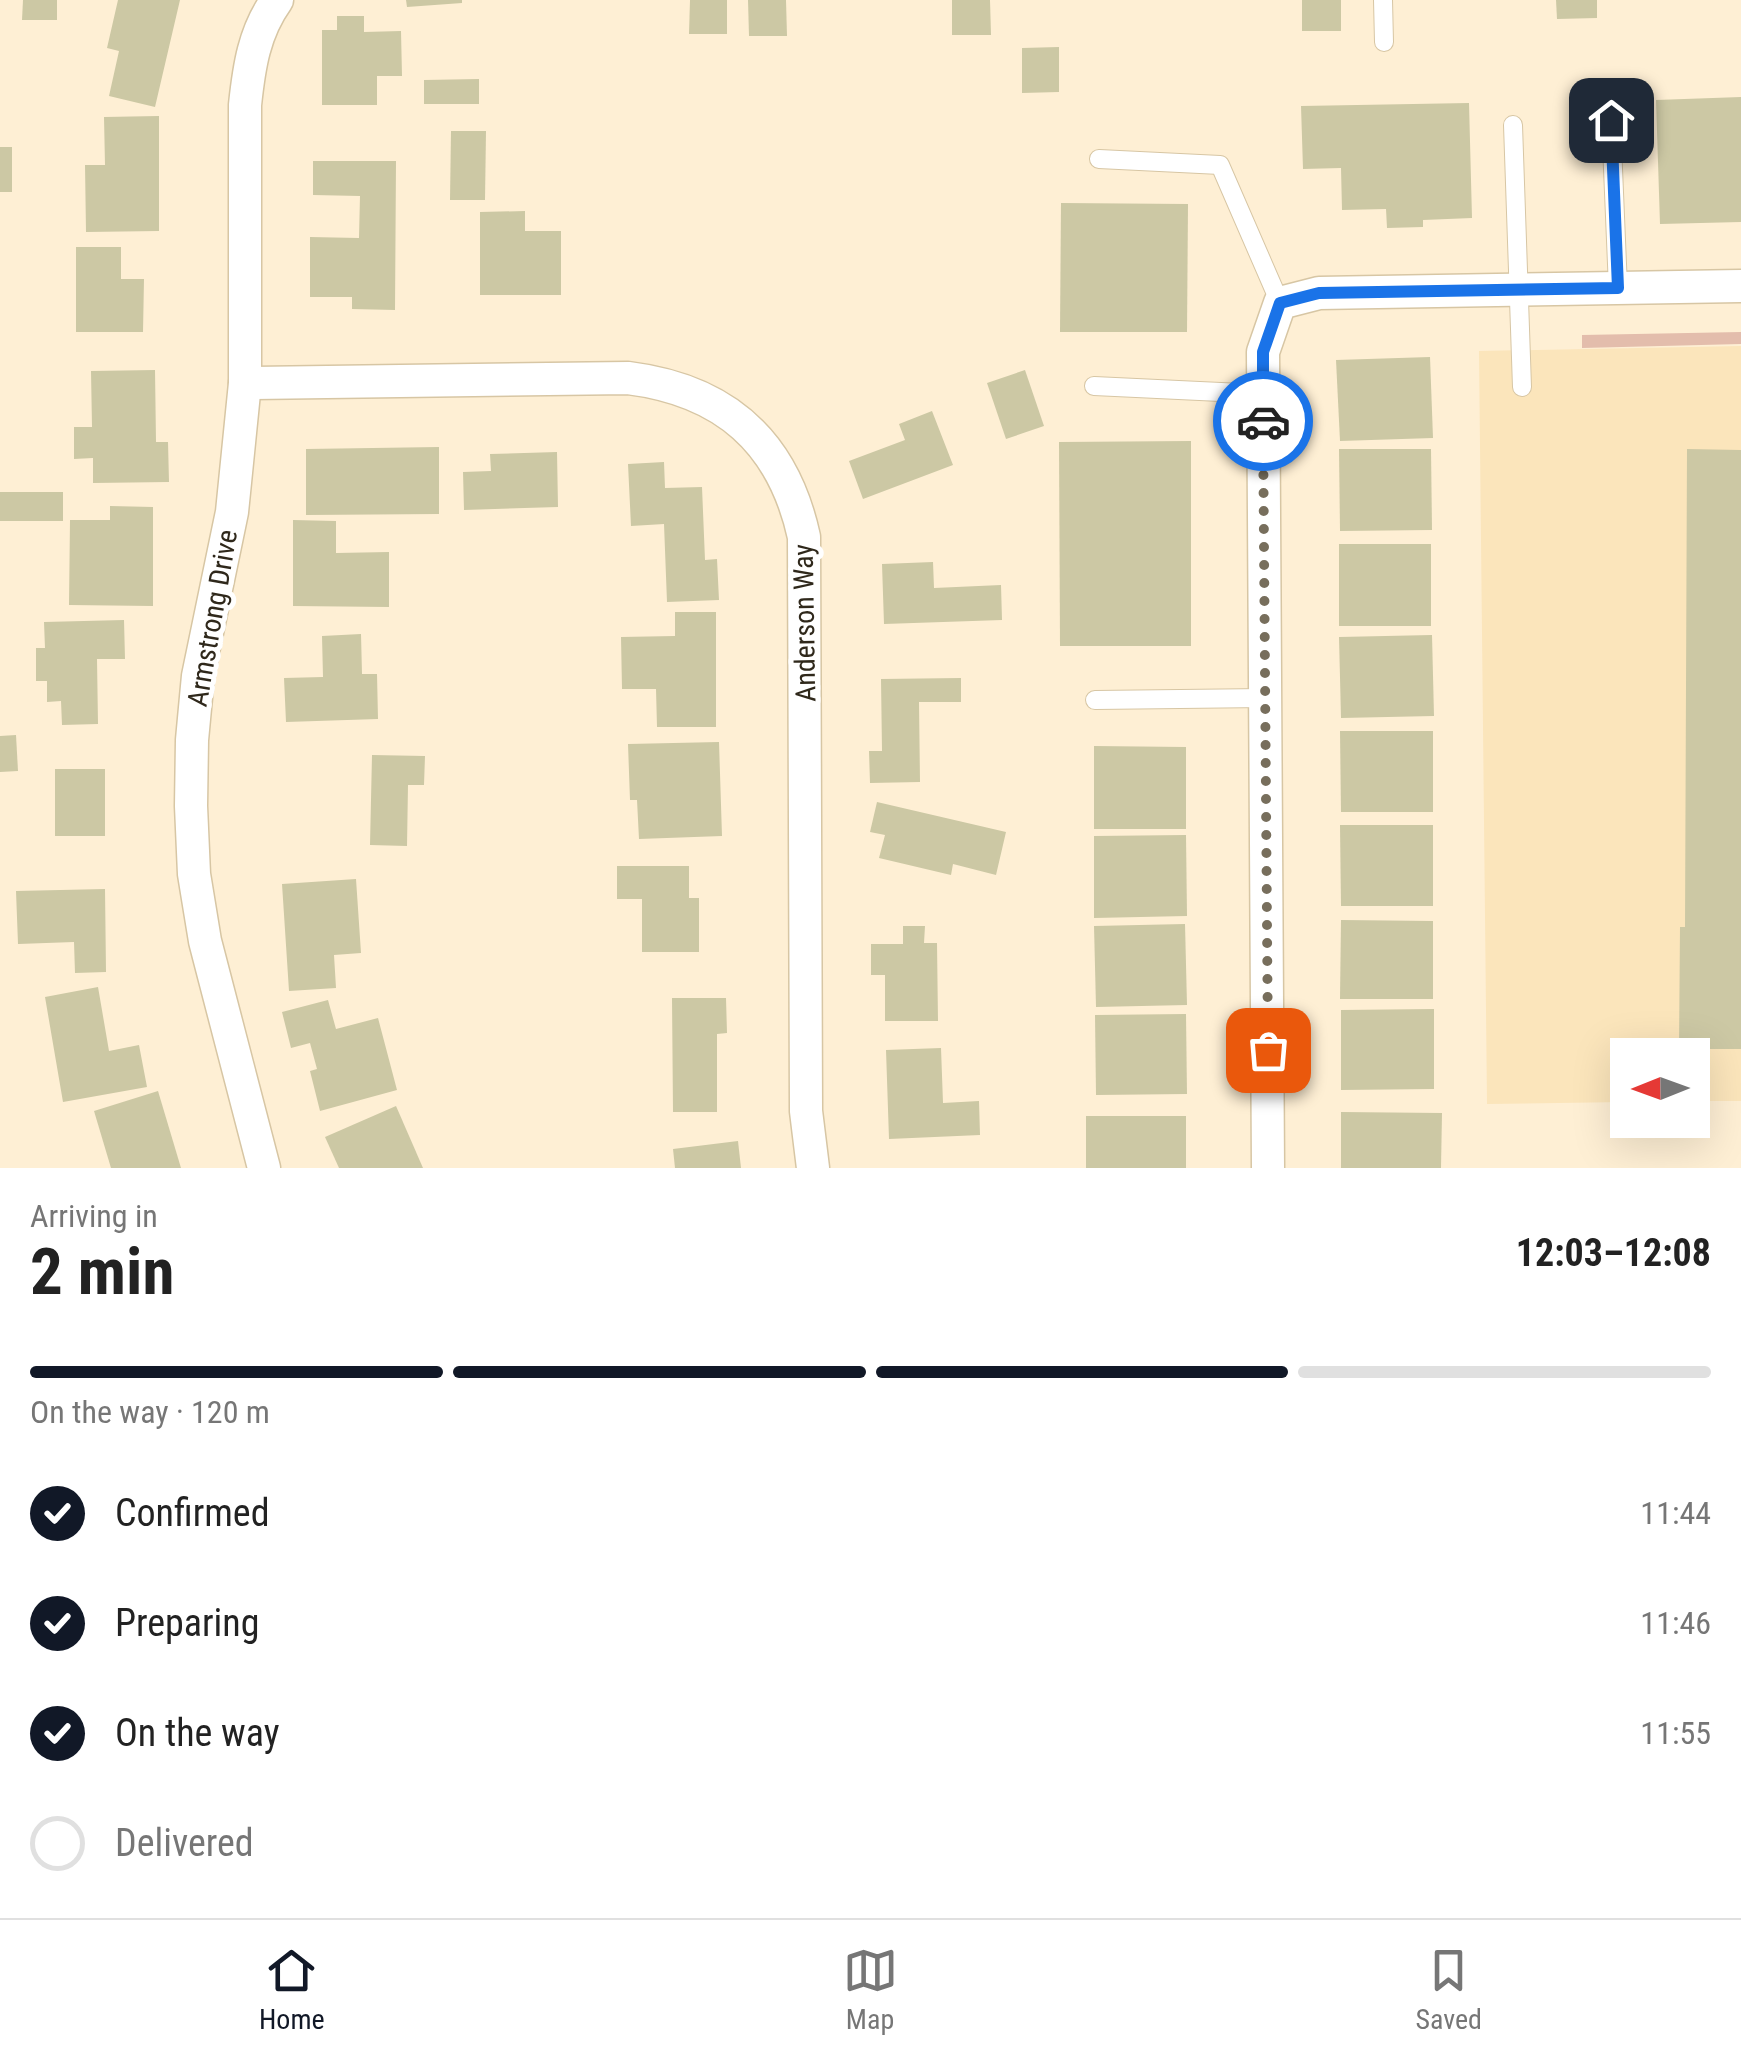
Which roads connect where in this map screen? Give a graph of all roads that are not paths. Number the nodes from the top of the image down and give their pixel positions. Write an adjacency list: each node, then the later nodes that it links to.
1 (277, 0): 11 (street, Armstrong Drive)
2 (1382, 0): 3 (lane)
3 (1384, 42)
4 (1611, 120): 8 (lane)
5 (1513, 125): 9 (lane)
6 (1099, 159): 10 (lane)
7 (1741, 286): 8 (street)
8 (1618, 288): 9 (street)
9 (1519, 290): 10 (street); 13 (lane)
10 (1280, 303): 14 (street)
11 (245, 384): 17 (street, Armstrong Drive); 18 (street, Anderson Way)
12 (1094, 386): 14 (lane)
13 (1522, 387)
14 (1263, 394): 15 (street)
15 (1265, 698): 16 (lane); 19 (street)
16 (1095, 700)
17 (264, 1168)
18 (813, 1168)
19 (1268, 1168)

